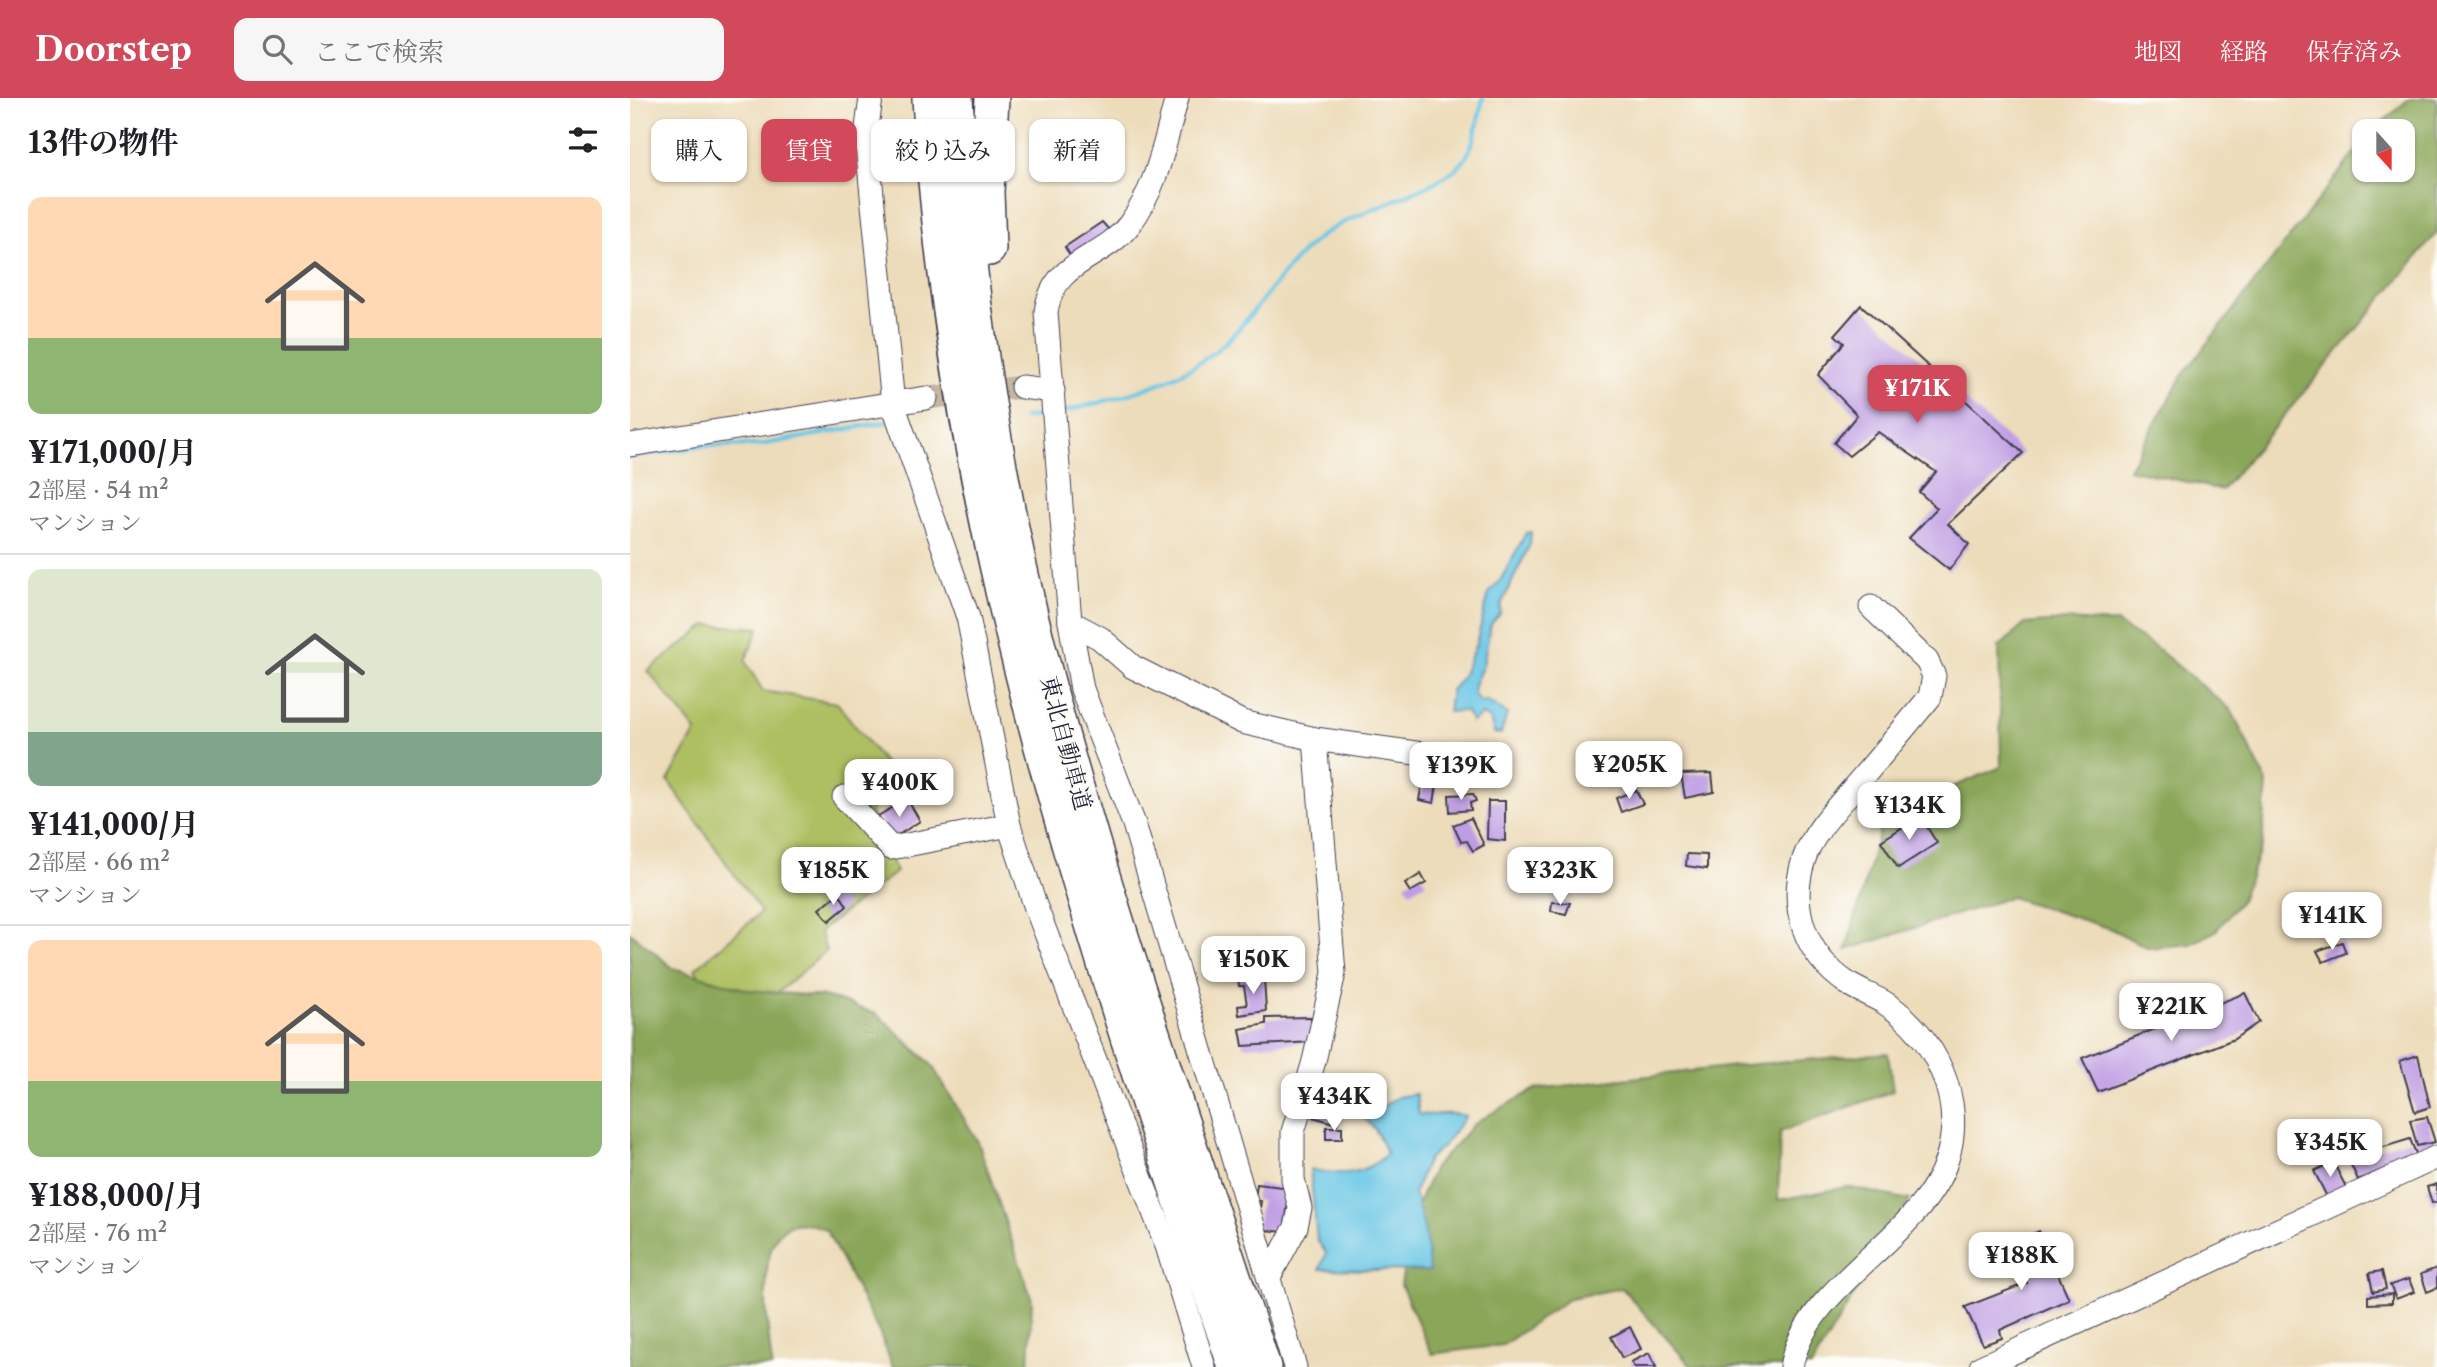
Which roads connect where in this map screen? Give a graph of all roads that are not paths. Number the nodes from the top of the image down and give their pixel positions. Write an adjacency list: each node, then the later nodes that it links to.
1 (871, 98): 9 (street)
2 (929, 98): 21 (highway, 東北自動車道)
3 (956, 98): 12 (highway, 東北自動車道)
4 (992, 98): 12 (highway)
5 (1177, 98): 7 (street)
6 (1022, 387): 7 (street)
7 (1053, 391): 13 (street)
8 (926, 398): 9 (street)
9 (892, 404): 10 (street); 17 (street)
10 (630, 445)
11 (1871, 607): 24 (street)
12 (1032, 618): 22 (highway, 東北自動車道)
13 (1070, 622): 14 (street); 19 (street)
14 (1315, 740): 15 (street); 19 (street)
15 (1437, 756)
16 (844, 797): 17 (street)
17 (1009, 825): 20 (street)
18 (2437, 1157): 25 (street)
19 (1269, 1277): 23 (street)
20 (1204, 1367)
21 (1234, 1367)
22 (1264, 1367)
23 (1296, 1367)
24 (1791, 1367)
25 (1982, 1367)

